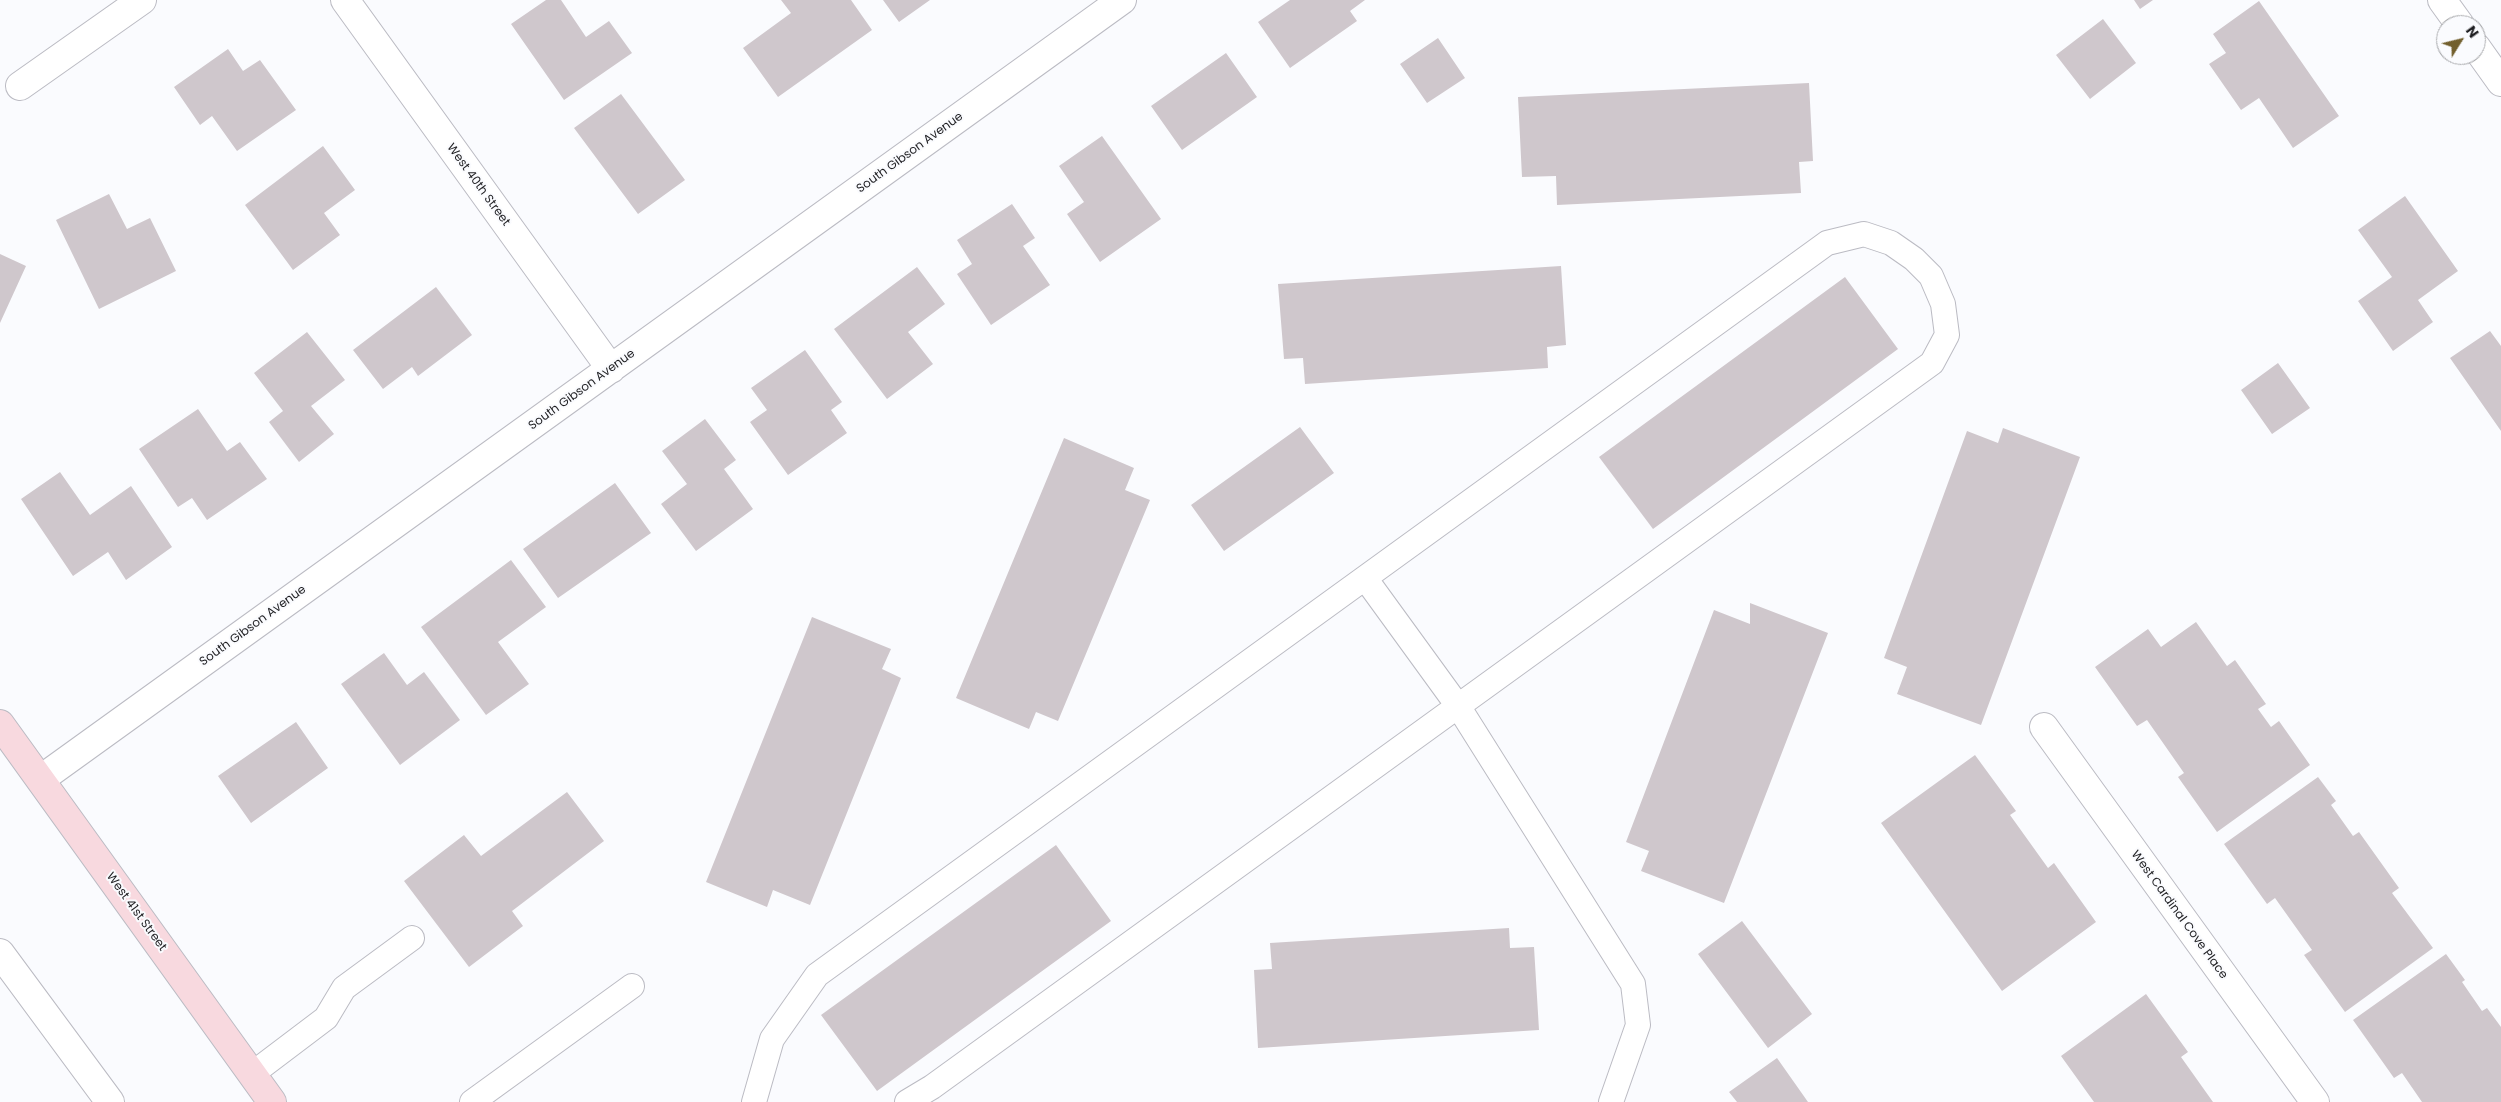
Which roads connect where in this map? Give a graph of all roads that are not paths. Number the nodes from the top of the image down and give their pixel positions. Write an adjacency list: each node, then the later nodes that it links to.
1 (142, 0): 8 (street)
2 (345, 0): 9 (street, West 40th Street)
3 (1122, 0): 9 (street, South Gibson Avenue)
4 (2442, 0): 5 (street)
5 (2453, 15)
6 (2486, 61): 7 (street)
7 (2501, 82)
8 (20, 86)
9 (611, 369): 14 (street, South Gibson Avenue)
10 (1365, 578): 11 (lane); 11 (lane); 22 (lane)
11 (1458, 706): 23 (lane); 24 (lane)
12 (0, 724): 14 (main road, West 41st Street)
13 (2044, 727): 25 (street, West Cardinal Cove Place)
14 (41, 779): 18 (main road, West 41st Street)
15 (412, 938): 18 (lane)
16 (0, 953): 19 (street)
17 (632, 986): 21 (lane)
18 (252, 1074): 20 (main road, West 41st Street)
19 (110, 1102)
20 (272, 1102)
21 (472, 1102)
22 (754, 1102)
23 (907, 1102)
24 (1611, 1102)
25 (2315, 1102)

